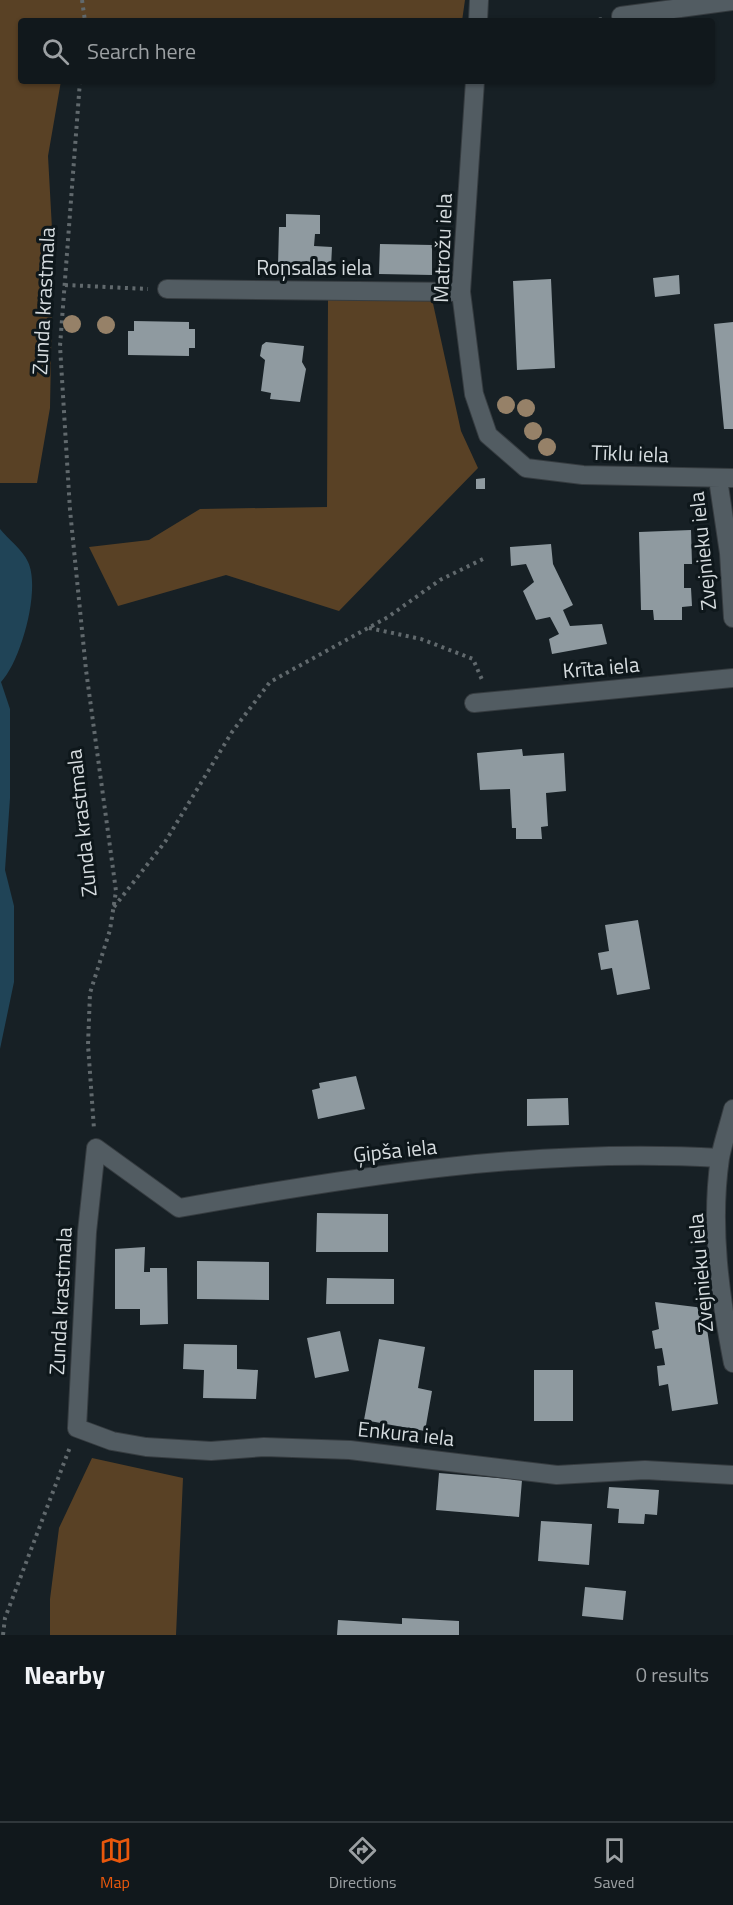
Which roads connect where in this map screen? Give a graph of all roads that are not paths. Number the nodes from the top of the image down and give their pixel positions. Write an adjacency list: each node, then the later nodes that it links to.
1 (478, 0): 4 (street)
2 (733, 1): 3 (street)
3 (621, 16)
4 (478, 18)
5 (475, 84): 7 (street, Matrožu iela)
6 (167, 289): 7 (street, Roņsalas iela)
7 (461, 292): 8 (street, Matrožu iela)
8 (526, 468): 9 (street, Tīklu iela)
9 (725, 478): 10 (street, Zvejnieku iela)
10 (733, 618)
11 (733, 678): 12 (street, Krīta iela)
12 (482, 702)
13 (733, 1109): 15 (street, Zvejnieku iela)
14 (96, 1148): 15 (street, Ģipša iela); 17 (street, Zunda krastmala)
15 (720, 1158): 16 (street, Zvejnieku iela)
16 (733, 1363)
17 (77, 1428): 18 (street, Enkura iela)
18 (733, 1475)

